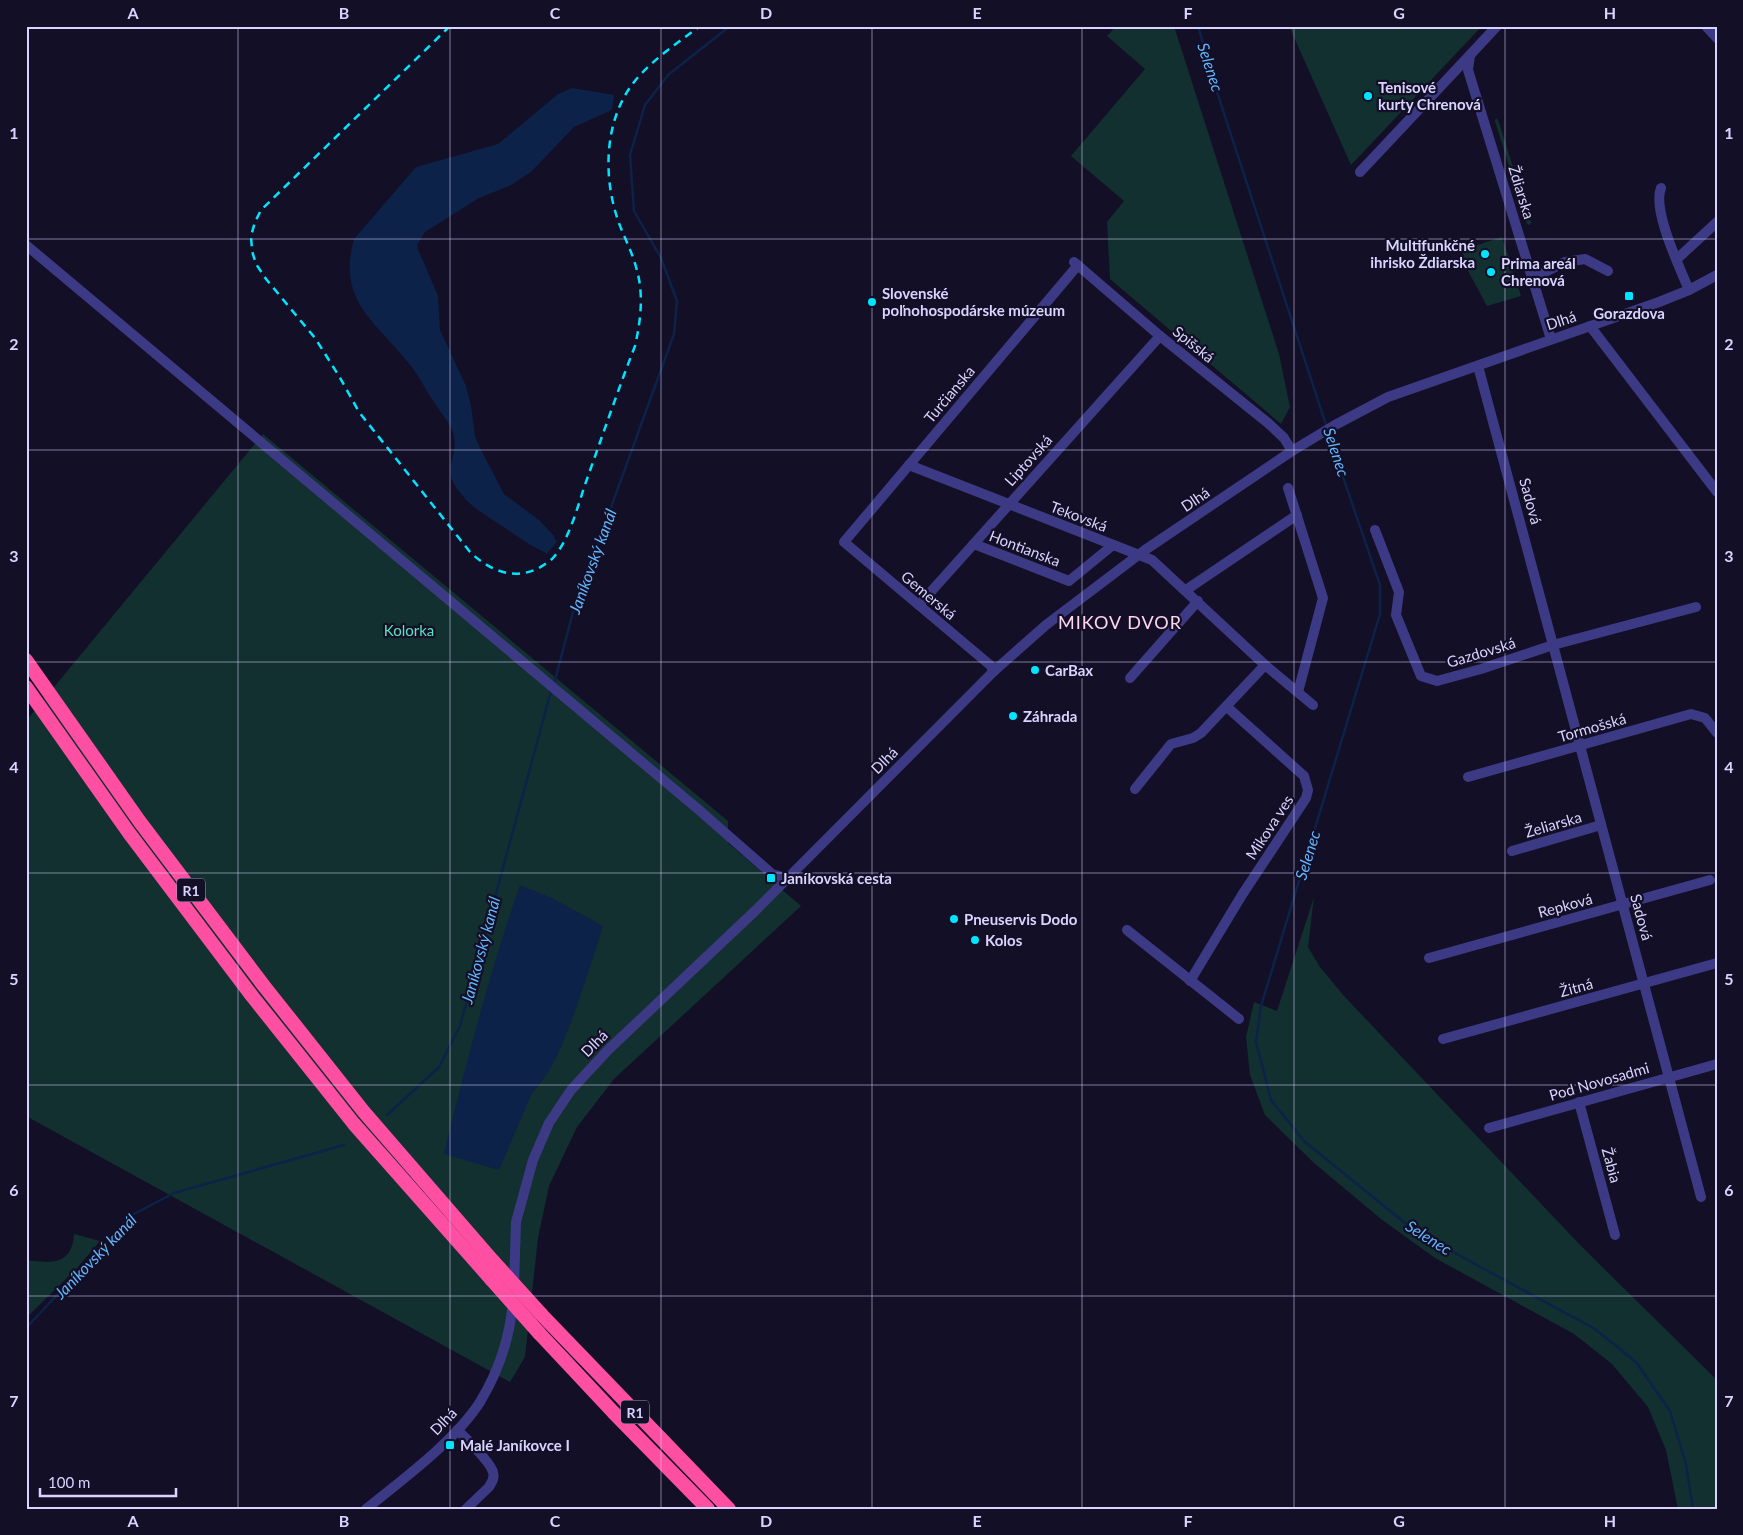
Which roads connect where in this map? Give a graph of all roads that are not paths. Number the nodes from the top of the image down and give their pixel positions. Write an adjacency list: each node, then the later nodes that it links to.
1 (1497, 26): 4 (street)
2 (1706, 26): 3 (street)
3 (1717, 38)
4 (1470, 55): 5 (street); 13 (street, Ždiarska)
5 (1360, 172)
6 (1661, 188): 9 (street)
7 (1717, 222): 9 (street)
8 (26, 245): 49 (street)
9 (1677, 259): 14 (street)
10 (1076, 263): 16 (street, Spišská); 20 (street, Turčianska)
11 (1608, 271): 13 (street)
12 (1717, 275): 14 (street, Dlhá)
13 (1533, 278): 17 (street, Ždiarska)
14 (1689, 290): 15 (street, Dlhá)
15 (1590, 326): 17 (street, Dlhá); 22 (street)
16 (1160, 336): 19 (street, Spišská); 23 (street, Liptovská)
17 (1552, 338): 18 (street, Dlhá)
18 (1478, 366): 19 (street, Dlhá); 34 (street, Sadová)
19 (1292, 451): 29 (street, Dlhá)
20 (909, 465): 23 (street, Tekovská); 26 (street, Turčianska)
21 (1288, 488): 24 (street)
22 (1717, 492)
23 (1009, 504): 27 (street, Liptovská); 28 (street, Tekovská)
24 (1297, 515): 30 (street); 40 (street)
25 (1375, 530): 34 (street, Gazdovská)
26 (844, 542): 32 (street, Gemerská)
27 (974, 544): 28 (street, Hontianska); 32 (street, Liptovská)
28 (1113, 545): 29 (street, Tekovská)
29 (1138, 555): 30 (street, Tekovská); 37 (street, Dlhá)
30 (1186, 590): 31 (street, Tekovská)
31 (1198, 601): 36 (street, Tekovská); 38 (street)
32 (918, 605): 37 (street, Gemerská)
33 (1696, 606): 34 (street)
34 (1553, 645): 44 (street, Sadová)
35 (26, 660): 69 (highway, R1, bridge)
36 (1265, 665): 40 (street, Tekovská); 42 (street)
37 (994, 671): 49 (street, Dlhá)
38 (1130, 678)
39 (26, 687): 68 (highway, R1, bridge)
40 (1298, 692): 41 (street, Tekovská)
41 (1313, 705)
42 (1227, 707): 46 (street); 55 (street, Mikova ves)
43 (1717, 734): 44 (street, Tormošská)
44 (1580, 745): 45 (street, Tormošská); 47 (street, Sadová)
45 (1468, 777)
46 (1135, 789)
47 (1602, 825): 48 (street, Želiarska); 51 (street, Sadová)
48 (1512, 851)
49 (786, 878): 65 (street, Dlhá)
50 (1710, 880): 51 (street, Repková)
51 (1623, 904): 53 (street, Repková); 56 (street, Sadová)
52 (1127, 930): 55 (street)
53 (1428, 958)
54 (1717, 963): 56 (street, Žitná)
55 (1190, 980): 57 (street)
56 (1644, 983): 58 (street, Žitná); 60 (street, Sadová)
57 (1239, 1020)
58 (1443, 1039)
59 (1717, 1064): 60 (street, Pod Novosadmi)
60 (1669, 1077): 61 (street, Pod Novosadmi); 63 (street, Sadová)
61 (1579, 1102): 62 (street, Pod Novosadmi); 64 (street, Žabia)
62 (1489, 1128)
63 (1701, 1197)
64 (1615, 1235)
65 (457, 1430): 66 (street, Dlhá); 67 (street)
66 (366, 1509)
67 (466, 1509)
68 (708, 1509)
69 (729, 1509)

